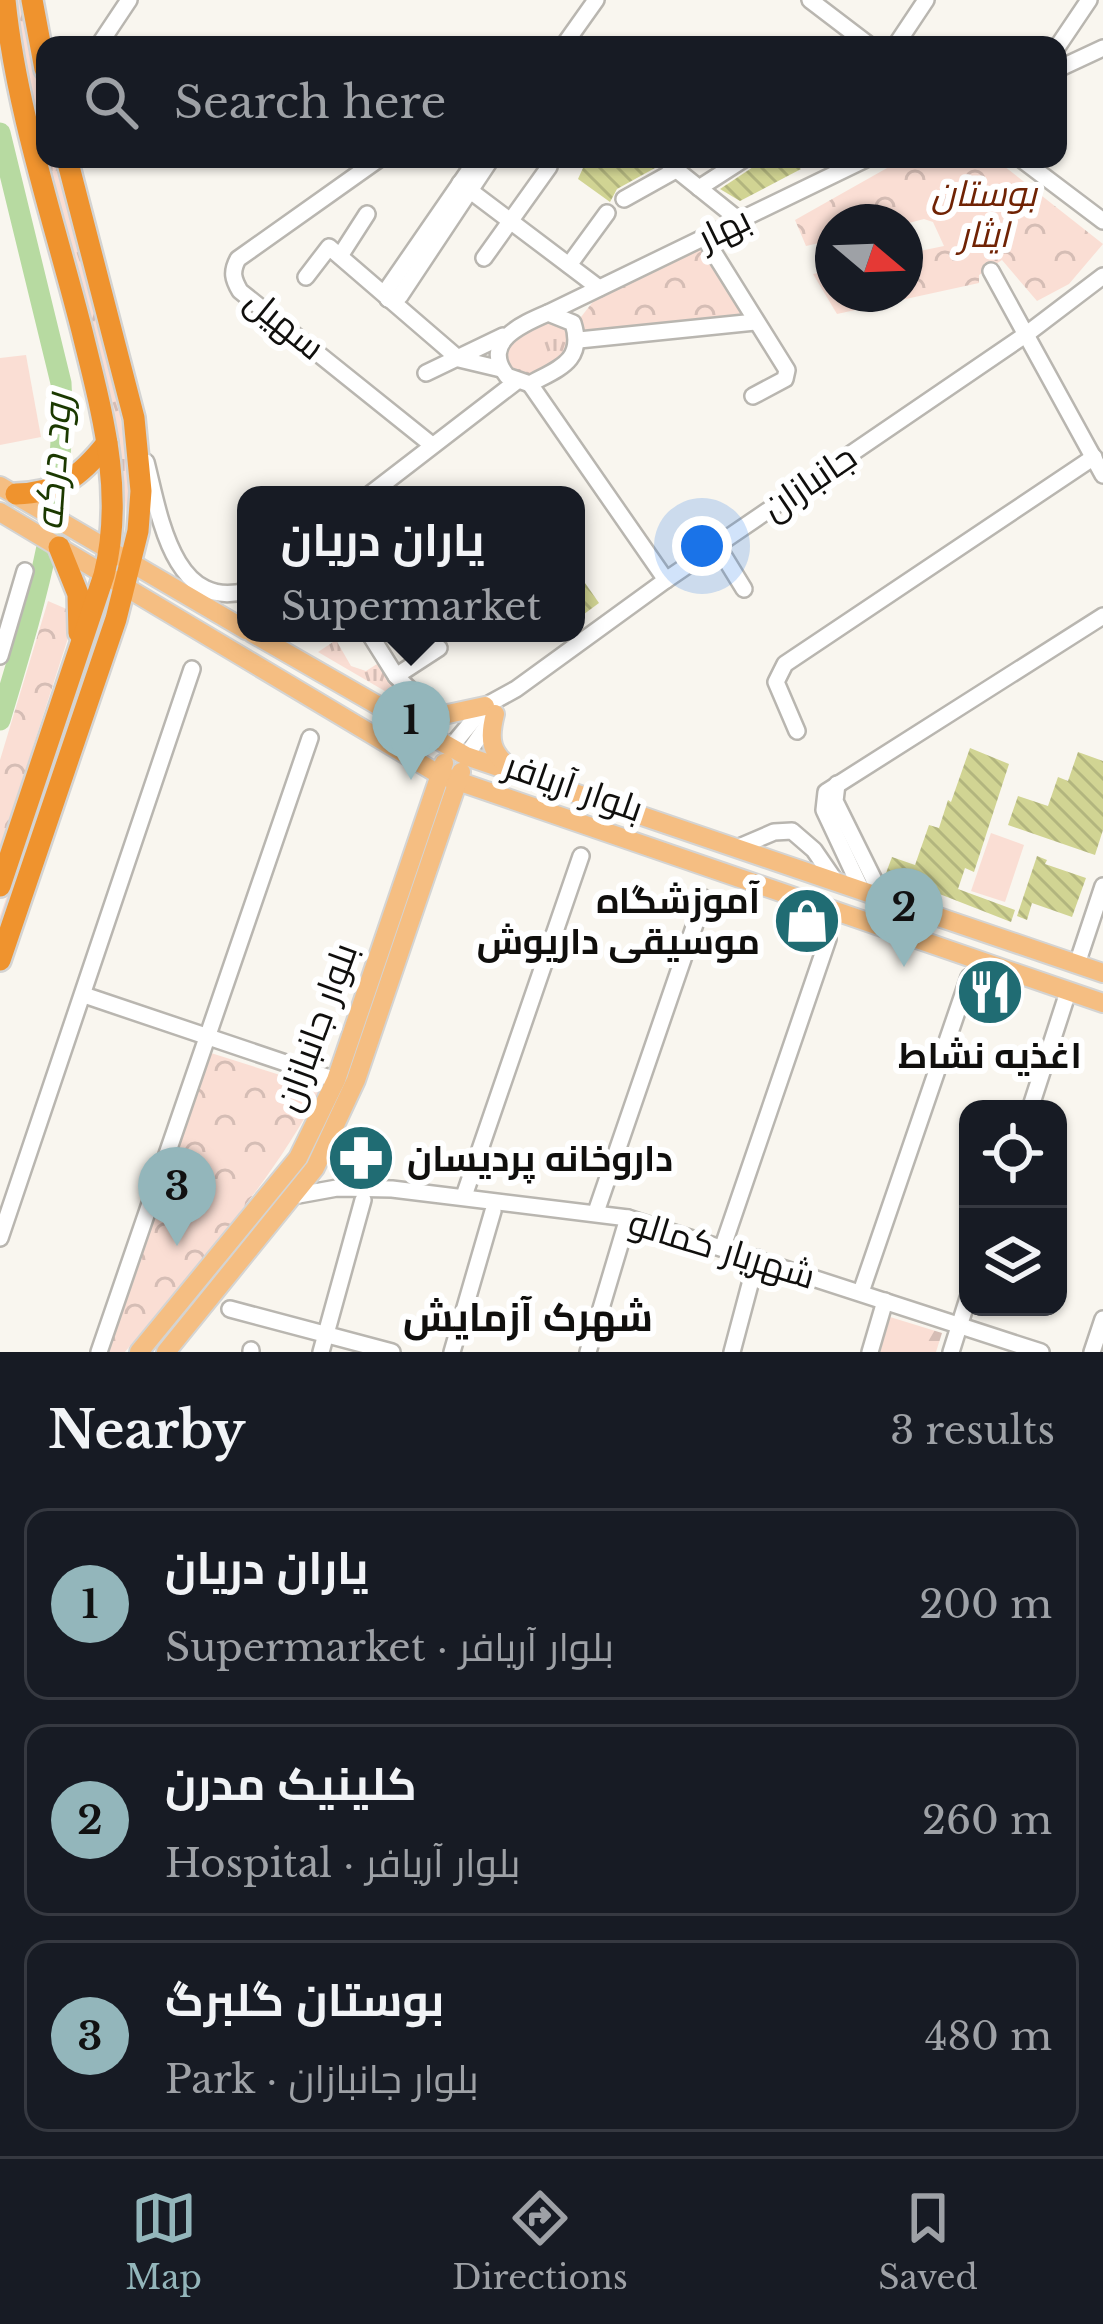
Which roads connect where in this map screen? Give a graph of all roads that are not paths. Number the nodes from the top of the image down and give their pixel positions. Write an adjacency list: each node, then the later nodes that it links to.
1 (4, 0): 16 (highway)
2 (32, 0): 8 (highway)
3 (129, 0): 9 (street)
4 (596, 0): 10 (street)
5 (810, 0): 11 (street)
6 (926, 0): 12 (street)
7 (1088, 0): 13 (street)
8 (39, 36)
9 (105, 36)
10 (570, 36)
11 (857, 36)
12 (902, 36)
13 (1065, 36)
14 (1103, 48): 15 (street)
15 (1067, 65)
16 (36, 150)
17 (40, 168): 47 (highway)
18 (69, 168): 46 (highway)
19 (367, 168): 61 (street, سهیل)
20 (473, 168): 28 (street)
21 (483, 168): 28 (street)
22 (548, 168): 34 (street)
23 (664, 168): 30 (street)
24 (674, 168): 29 (street)
25 (730, 168): 29 (street)
26 (847, 168): 35 (street, بهار)
27 (1034, 168): 31 (street)
28 (465, 187): 34 (street); 45 (street)
29 (699, 188): 35 (street)
30 (624, 199)
31 (1098, 212)
32 (607, 213): 39 (street)
33 (367, 214): 37 (street)
34 (509, 220): 38 (street); 39 (street)
35 (739, 220): 36 (street, بهار)
36 (704, 237): 43 (street, بهار); 49 (street)
37 (334, 251): 42 (street); 45 (street)
38 (484, 258)
39 (569, 265): 43 (street)
40 (991, 271): 51 (street)
41 (1103, 276): 51 (street, جانبازان)
42 (306, 277)
43 (599, 288): 44 (street, بهار)
44 (582, 296): 48 (street, بهار); 50 (street)
45 (388, 299): 54 (street)
46 (105, 305): 47 (highway); 59 (highway)
47 (76, 310): 60 (highway)
48 (548, 313): 50 (street); 52 (street)
49 (755, 322): 53 (street); 58 (street)
50 (573, 323): 53 (street)
51 (1028, 333): 62 (street); 68 (street, جانبازان)
52 (506, 334): 54 (street); 55 (street)
53 (579, 340): 57 (street)
54 (459, 358): 55 (street); 56 (street)
55 (501, 369): 57 (street)
56 (426, 373)
57 (523, 382): 61 (street); 74 (street)
58 (752, 396)
59 (134, 418): 71 (highway); 77 (street)
60 (107, 443): 66 (highway); 70 (highway)
61 (432, 445): 64 (street)
62 (1095, 447): 63 (street); 92 (street)
63 (1103, 475)
64 (380, 486)
65 (8, 490): 66 (highway)
66 (42, 500): 70 (main road, بلوار آریافر)
67 (0, 512): 69 (main road, بلوار آریافر)
68 (717, 545): 74 (street, جانبازان); 76 (street)
69 (59, 547): 73 (main road, بلوار آریافر); 86 (highway)
70 (110, 550): 71 (main road, بلوار آریافر); 73 (highway)
71 (133, 563): 75 (highway); 79 (main road, بلوار آریافر)
72 (25, 571): 85 (street)
73 (104, 575): 75 (main road, بلوار آریافر); 86 (highway)
74 (666, 580): 80 (street, جانبازان)
75 (125, 589): 96 (main road, بلوار آریافر); 108 (highway)
76 (744, 589)
77 (237, 593)
78 (1103, 616): 97 (street)
79 (237, 624)
80 (585, 638)
81 (268, 642): 89 (main road, بلوار آریافر)
82 (375, 642): 88 (street)
83 (580, 642): 90 (street, جانبازان)
84 (439, 648): 88 (street)
85 (0, 656)
86 (79, 656): 102 (highway)
87 (192, 669): 113 (street)
88 (396, 676): 91 (street)
89 (388, 710): 90 (main road); 94 (main road, بلوار آریافر)
90 (490, 710): 94 (street, جانبازان); 95 (main road)
91 (434, 713)
92 (797, 731)
93 (310, 738): 115 (street)
94 (458, 752): 95 (main road, بلوار آریافر); 96 (main road, بلوار جانبازان)
95 (515, 773): 99 (main road, بلوار آریافر)
96 (449, 779): 112 (main road, بلوار آریافر); 116 (main road, بلوار جانبازان); 118 (main road, بلوار جانبازان)
97 (837, 784): 104 (street); 106 (street)
98 (744, 826): 99 (street)
99 (736, 848): 101 (main road, بلوار آریافر); 101 (street)
100 (581, 856): 122 (street)
101 (836, 882): 104 (main road, بلوار آریافر)
102 (0, 886)
103 (1103, 886): 109 (street)
104 (862, 891): 106 (main road, بلوار آریافر)
105 (704, 898): 125 (street)
106 (883, 898): 109 (main road, بلوار آریافر)
107 (828, 939): 128 (street)
108 (0, 960)
109 (1077, 964): 110 (main road, بلوار آریافر); 112 (main road)
110 (1103, 973)
111 (969, 977): 130 (street)
112 (1068, 992): 114 (main road, بلوار آریافر); 117 (street)
113 (84, 994): 115 (street); 127 (street)
114 (1103, 1003)
115 (207, 1036): 116 (street); 137 (street)
116 (336, 1080): 119 (main road, بلوار جانبازان)
117 (1033, 1100)
118 (331, 1139): 119 (main road, بلوار جانبازان); 120 (street)
119 (307, 1163): 121 (main road, بلوار جانبازان); 138 (main road, بلوار جانبازان)
120 (392, 1189): 121 (street, شهریار کمالو); 122 (street, شهریار کمالو)
121 (293, 1196): 139 (main road, بلوار جانبازان)
122 (464, 1196): 125 (street, شهریار کمالو)
123 (363, 1200): 136 (street)
124 (493, 1211): 142 (street)
125 (596, 1212): 126 (street, شهریار کمالو)
126 (628, 1218): 128 (street, شهریار کمالو); 143 (street)
127 (0, 1238)
128 (723, 1246): 129 (street, شهریار کمالو)
129 (757, 1258): 130 (street, شهریار کمالو); 144 (street)
130 (861, 1292): 131 (street, شهریار کمالو)
131 (885, 1300): 135 (street, شهریار کمالو); 145 (street)
132 (230, 1309): 136 (street)
133 (962, 1316): 135 (street)
134 (1103, 1318): 148 (street)
135 (959, 1324): 146 (street); 147 (street, شهریار کمالو)
136 (326, 1334): 140 (street); 141 (street)
137 (99, 1352)
138 (139, 1352)
139 (166, 1352)
140 (321, 1352)
141 (392, 1352)
142 (452, 1352)
143 (588, 1352)
144 (732, 1352)
145 (870, 1352)
146 (951, 1352)
147 (1041, 1352)
148 (1091, 1352)

